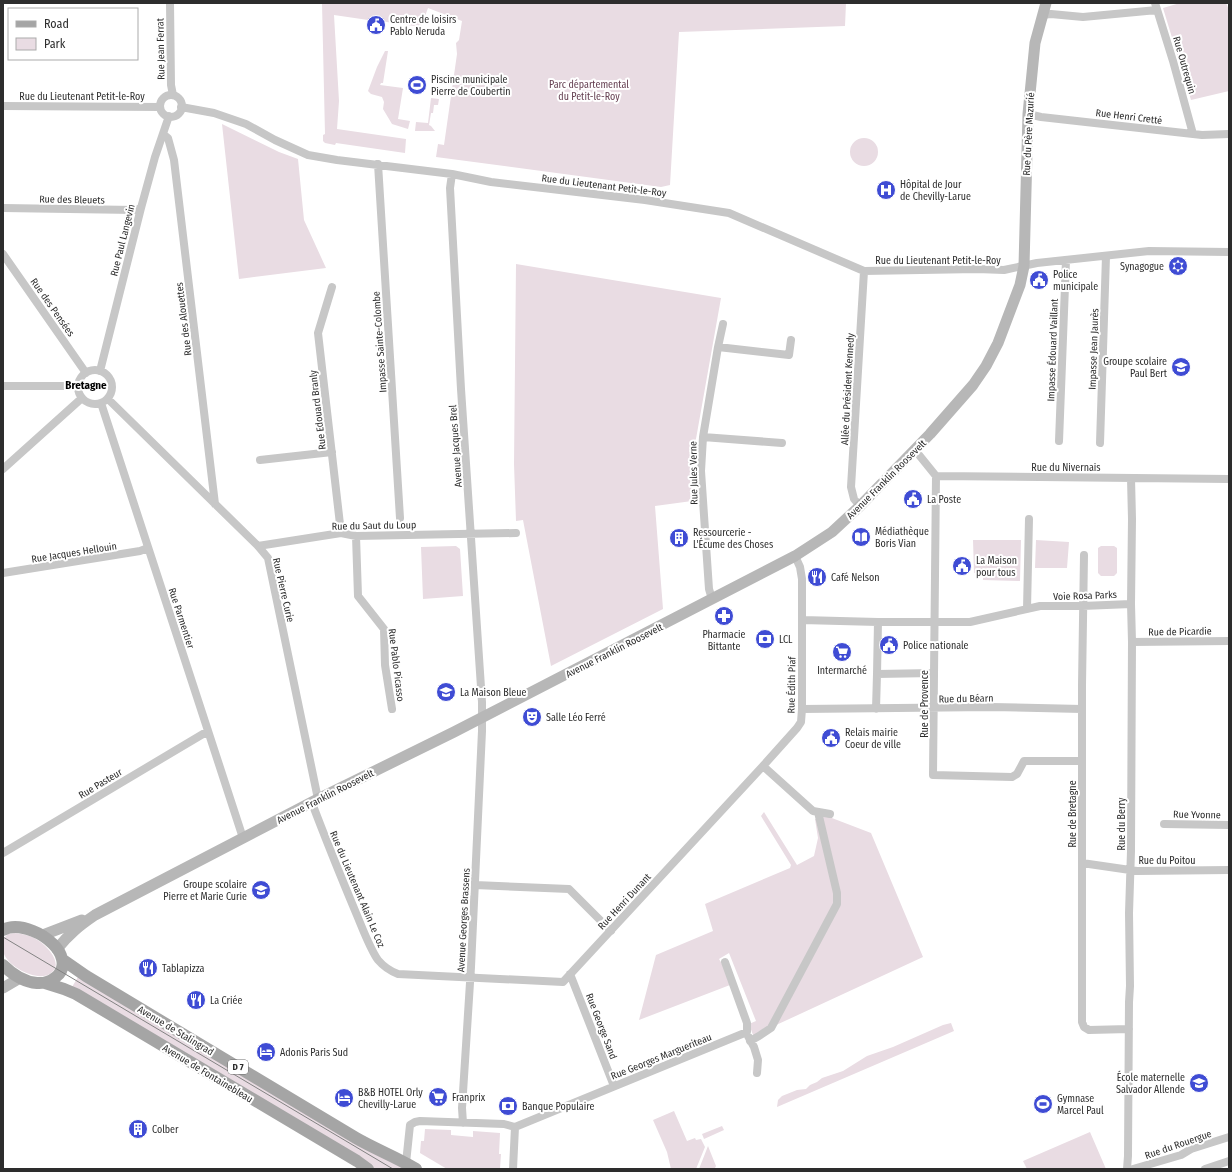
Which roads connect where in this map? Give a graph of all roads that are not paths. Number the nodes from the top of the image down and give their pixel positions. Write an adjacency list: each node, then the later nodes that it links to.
1 (170, 3): 5 (street, Rue Jean Ferrat)
2 (1046, 3): 4 (main road, Rue du Père Mazurié)
3 (1156, 6): 4 (street); 12 (street, Rue Outrequin)
4 (1042, 15): 9 (main road, Rue du Père Mazurié)
5 (173, 95): 7 (street); 8 (street)
6 (3, 106): 7 (street, Rue du Lieutenant Petit-le-Roy)
7 (160, 107): 10 (street)
8 (181, 107): 10 (street); 14 (street, Rue du Lieutenant Petit-le-Roy)
9 (1028, 114): 12 (street, Rue Henri Cretté); 22 (main road, Rue du Père Mazurié)
10 (169, 116): 11 (street, Rue Paul Langevin)
11 (163, 134): 17 (street, Rue Paul Langevin); 45 (street, Rue des Alouettes)
12 (1194, 134): 13 (street, Rue Henri Cretté)
13 (1229, 134)
14 (378, 164): 15 (street, Rue du Lieutenant Petit-le-Roy); 47 (street, Impasse Sainte-Colombe)
15 (452, 174): 23 (street, Rue du Lieutenant Petit-le-Roy); 50 (street, Avenue Jacques Brel)
16 (3, 208): 17 (street, Rue des Bleuets)
17 (141, 208): 28 (street, Rue Paul Langevin)
18 (1229, 252): 20 (street, Rue du Lieutenant Petit-le-Roy)
19 (3, 254): 29 (street, Rue des Pensées)
20 (1106, 256): 21 (street, Rue du Lieutenant Petit-le-Roy); 37 (street, Impasse Jean Jaurès)
21 (1066, 260): 22 (street, Rue du Lieutenant Petit-le-Roy); 35 (street, Impasse Édouard Vaillant)
22 (1024, 266): 23 (street, Rue du Lieutenant Petit-le-Roy); 38 (main road, Avenue Franklin Roosevelt)
23 (864, 271): 46 (street, Allée du Président Kennedy)
24 (332, 287): 39 (street, Rue Edouard Branly)
25 (723, 324): 27 (street, Rue Jules Verne)
26 (791, 340): 27 (street)
27 (718, 347): 34 (street, Rue Jules Verne)
28 (100, 371): 29 (street); 33 (street)
29 (86, 373): 31 (street)
30 (3, 386): 31 (street)
31 (78, 386): 32 (street)
32 (82, 398): 33 (street); 41 (street)
33 (104, 401): 45 (street, Rue Pierre Curie); 54 (street, Rue Parmentier)
34 (703, 438): 36 (street); 58 (street, Rue Jules Verne)
35 (1059, 441)
36 (782, 443)
37 (1100, 443)
38 (915, 450): 42 (street); 46 (main road, Avenue Franklin Roosevelt)
39 (332, 452): 40 (street); 49 (street, Rue Edouard Branly)
40 (260, 460)
41 (3, 470)
42 (936, 476): 43 (street, Rue du Nivernais); 64 (street, Rue de Provence)
43 (1131, 478): 44 (street, Rue du Nivernais); 59 (street, Rue du Berry)
44 (1229, 479)
45 (215, 504): 53 (street, Rue Pierre Curie)
46 (860, 506): 56 (main road, Avenue Franklin Roosevelt)
47 (400, 518)
48 (1029, 519): 61 (street)
49 (341, 533): 52 (street, Rue du Saut du Loup); 53 (street, Rue du Saut du Loup)
50 (470, 533): 51 (street, Rue du Saut du Loup); 52 (street, Rue du Saut du Loup); 74 (street, Avenue Jacques Brel)
51 (516, 533)
52 (356, 536): 71 (street, Rue Pablo Picasso)
53 (258, 546): 78 (street, Rue Pierre Curie)
54 (148, 548): 57 (street, Rue Jacques Hellouin); 75 (street, Rue Parmentier)
55 (1084, 555): 60 (street, Rue de Bretagne)
56 (795, 556): 58 (main road, Avenue Franklin Roosevelt); 62 (street, Rue Édith Piaf)
57 (3, 574)
58 (712, 599): 74 (main road, Avenue Franklin Roosevelt)
59 (1130, 604): 60 (street, Voie Rosa Parks); 66 (street, Rue du Berry)
60 (1082, 606): 61 (street, Voie Rosa Parks); 70 (street, Rue de Bretagne)
61 (1027, 609): 64 (street)
62 (802, 620): 63 (street); 72 (street, Rue Édith Piaf)
63 (878, 622): 64 (street); 68 (street)
64 (934, 622): 67 (street, Rue de Provence)
65 (1229, 641): 66 (street, Rue de Picardie)
66 (1132, 642): 86 (street, Rue du Berry)
67 (934, 673): 68 (street); 69 (street, Rue de Provence)
68 (877, 674): 73 (street)
69 (934, 708): 70 (street, Rue du Béarn); 73 (street, Rue du Béarn); 76 (street, Rue de Provence)
70 (1082, 708): 76 (street, Rue de Bretagne)
71 (392, 709)
72 (802, 709): 73 (street, Rue du Béarn); 77 (street, Rue Édith Piaf)
73 (876, 709)
74 (482, 718): 78 (main road, Avenue Franklin Roosevelt); 88 (street, Avenue Georges Brassens)
75 (208, 731): 83 (street, Rue Parmentier); 84 (street, Rue Pasteur)
76 (1082, 761): 85 (street, Rue de Bretagne)
77 (763, 766): 79 (street); 91 (street, Rue Henri Dunant)
78 (315, 801): 83 (main road, Avenue Franklin Roosevelt); 98 (street, Rue du Lieutenant Alain Le Coz)
79 (818, 812): 80 (street); 103 (street)
80 (830, 814)
81 (1164, 824): 82 (street, Rue Yvonne)
82 (1229, 825)
83 (243, 838): 89 (main road, Avenue Franklin Roosevelt)
84 (3, 853)
85 (1082, 863): 86 (street, Rue du Poitou); 101 (street, Rue de Bretagne)
86 (1130, 870): 87 (street, Rue du Poitou); 101 (street, Rue du Berry)
87 (1229, 870)
88 (475, 885): 91 (street); 98 (street, Avenue Georges Brassens)
89 (96, 915): 92 (main road, Avenue Franklin Roosevelt); 93 (main road, Avenue Franklin Roosevelt)
90 (6, 926): 92 (main road, D 7)
91 (611, 930): 96 (street, Rue Henri Dunant)
92 (43, 935): 93 (main road, D 7)
93 (60, 954): 99 (main road); 110 (main road, Avenue de Stalingrad / D 7)
94 (725, 962): 102 (street)
95 (3, 965): 97 (main road, D 7)
96 (570, 974): 98 (street, Rue Henri Dunant); 105 (street, Rue George Sand)
97 (20, 978): 99 (main road, D 7); 100 (main road)
98 (470, 978): 106 (street, Avenue Georges Brassens)
99 (45, 983): 111 (main road, Avenue de Fontainebleau / D 7)
100 (3, 988)
101 (1129, 1029): 113 (street, Rue du Berry)
102 (747, 1032): 103 (street); 105 (street, Rue Georges Margueriteau)
103 (750, 1040): 104 (street)
104 (757, 1073)
105 (614, 1086): 107 (street, Rue Georges Margueriteau)
106 (463, 1123): 107 (street); 110 (street)
107 (515, 1127): 112 (street)
108 (1229, 1137): 114 (street, Rue du Rouergue)
109 (1229, 1162): 115 (street)
110 (411, 1166)
111 (368, 1169)
112 (513, 1169)
113 (1127, 1169)
114 (1133, 1169)
115 (1205, 1169)

